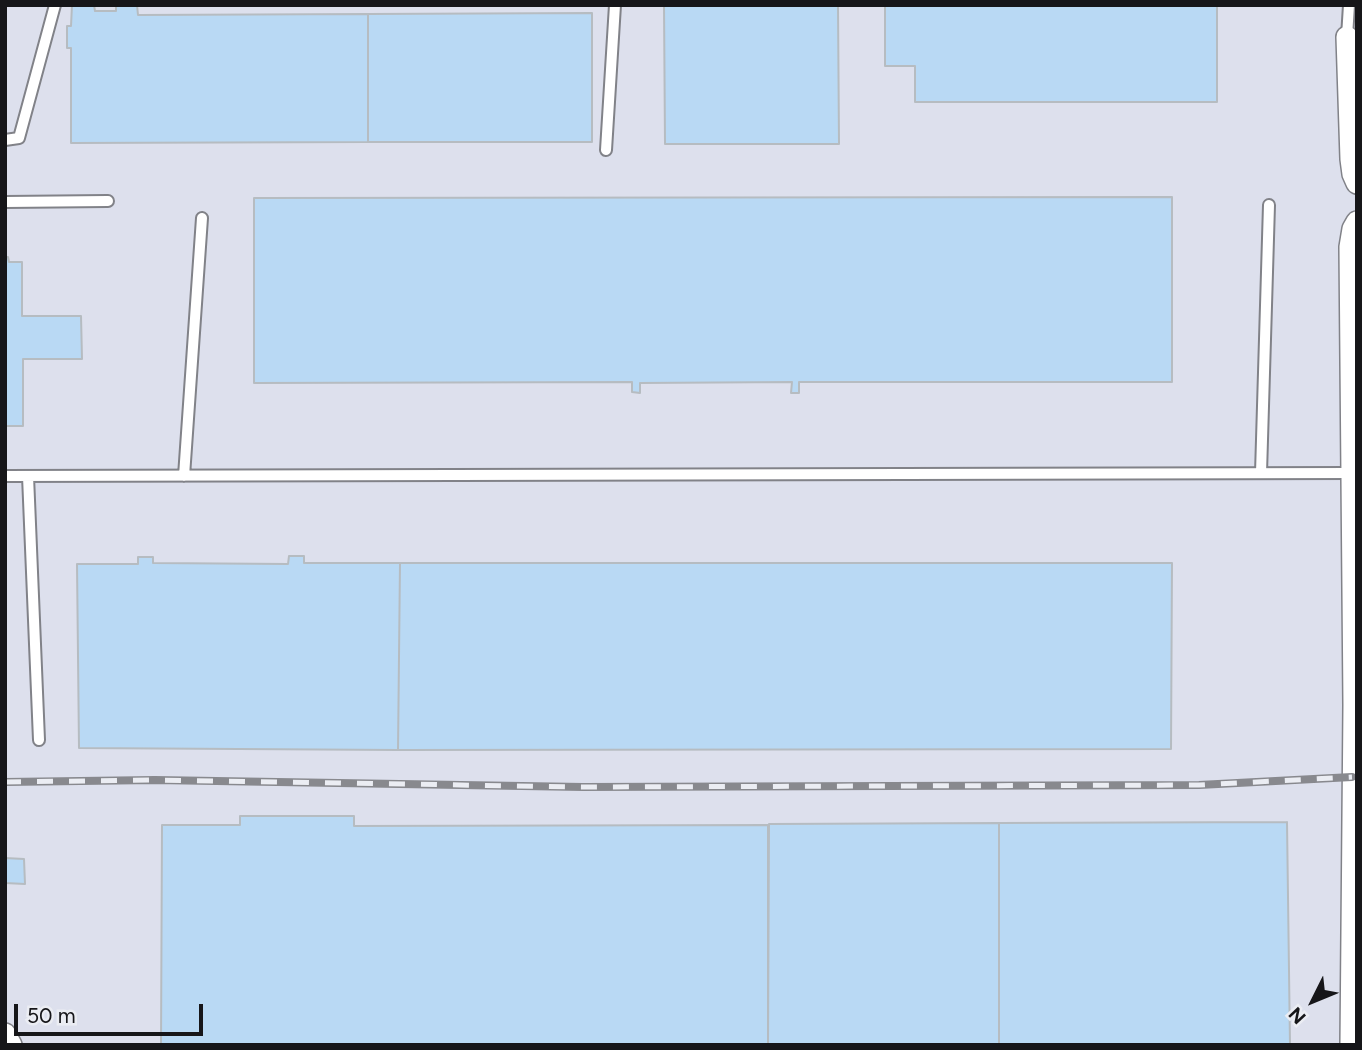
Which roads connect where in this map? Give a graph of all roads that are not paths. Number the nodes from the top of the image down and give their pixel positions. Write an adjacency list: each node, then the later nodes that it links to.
1 (55, 5): 5 (lane)
2 (615, 5): 6 (lane)
3 (1349, 5): 4 (lane)
4 (1347, 37): 7 (street)
5 (5, 140)
6 (606, 149)
7 (1357, 183)
8 (108, 201): 9 (lane)
9 (5, 202)
10 (1269, 205): 13 (lane)
11 (202, 218): 17 (lane)
12 (1357, 222): 14 (street)
13 (1261, 473): 14 (lane); 17 (lane)
14 (1352, 473): 18 (street)
15 (5, 476): 16 (lane)
16 (28, 476): 17 (lane); 19 (lane)
17 (184, 476)
18 (1355, 705): 22 (street)
19 (39, 740)
20 (5, 1034): 21 (street)
21 (11, 1045)
22 (1351, 1045)

